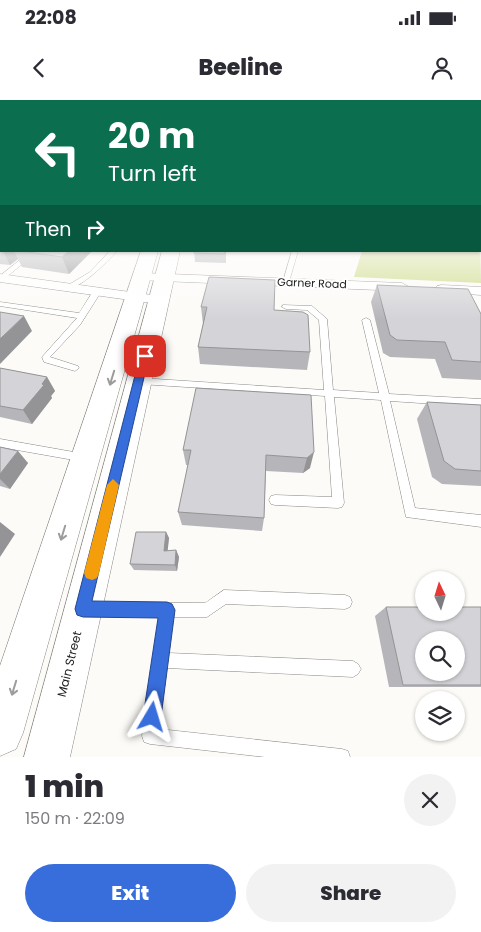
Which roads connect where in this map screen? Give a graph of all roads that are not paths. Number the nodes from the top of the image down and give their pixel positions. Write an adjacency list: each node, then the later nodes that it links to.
1 (27, 258): 6 (lane)
2 (107, 258): 9 (lane)
3 (149, 258): 13 (main road, Main Street)
4 (169, 258): 7 (main road, Main Street)
5 (293, 258): 8 (lane)
6 (1, 278): 9 (street)
7 (164, 278): 8 (street, Garner Road); 13 (main road, Main Street)
8 (286, 282): 10 (street, Garner Road)
9 (67, 288): 12 (street)
10 (414, 288)
11 (432, 289): 14 (street)
12 (97, 292): 13 (street); 17 (lane)
13 (146, 292): 20 (main road, Main Street); 25 (main road, Main Street, one-way to 25)
14 (480, 292)
15 (0, 304): 17 (lane)
16 (286, 307): 21 (lane)
17 (81, 316): 19 (lane)
18 (366, 320): 22 (lane)
19 (75, 368)
20 (138, 381): 21 (lane); 29 (main road, Main Street)
21 (328, 393): 22 (lane); 26 (lane)
22 (384, 396): 23 (lane); 27 (lane)
23 (481, 403)
24 (0, 443): 25 (lane)
25 (86, 458): 33 (main road, Main Street, one-way to 33)
26 (275, 500)
27 (481, 521)
28 (345, 602): 30 (lane)
29 (83, 609): 30 (lane); 34 (main road, Main Street)
30 (167, 610): 31 (lane)
31 (160, 660): 32 (lane); 35 (lane)
32 (353, 669)
33 (0, 733)
34 (47, 757)
35 (342, 757)

